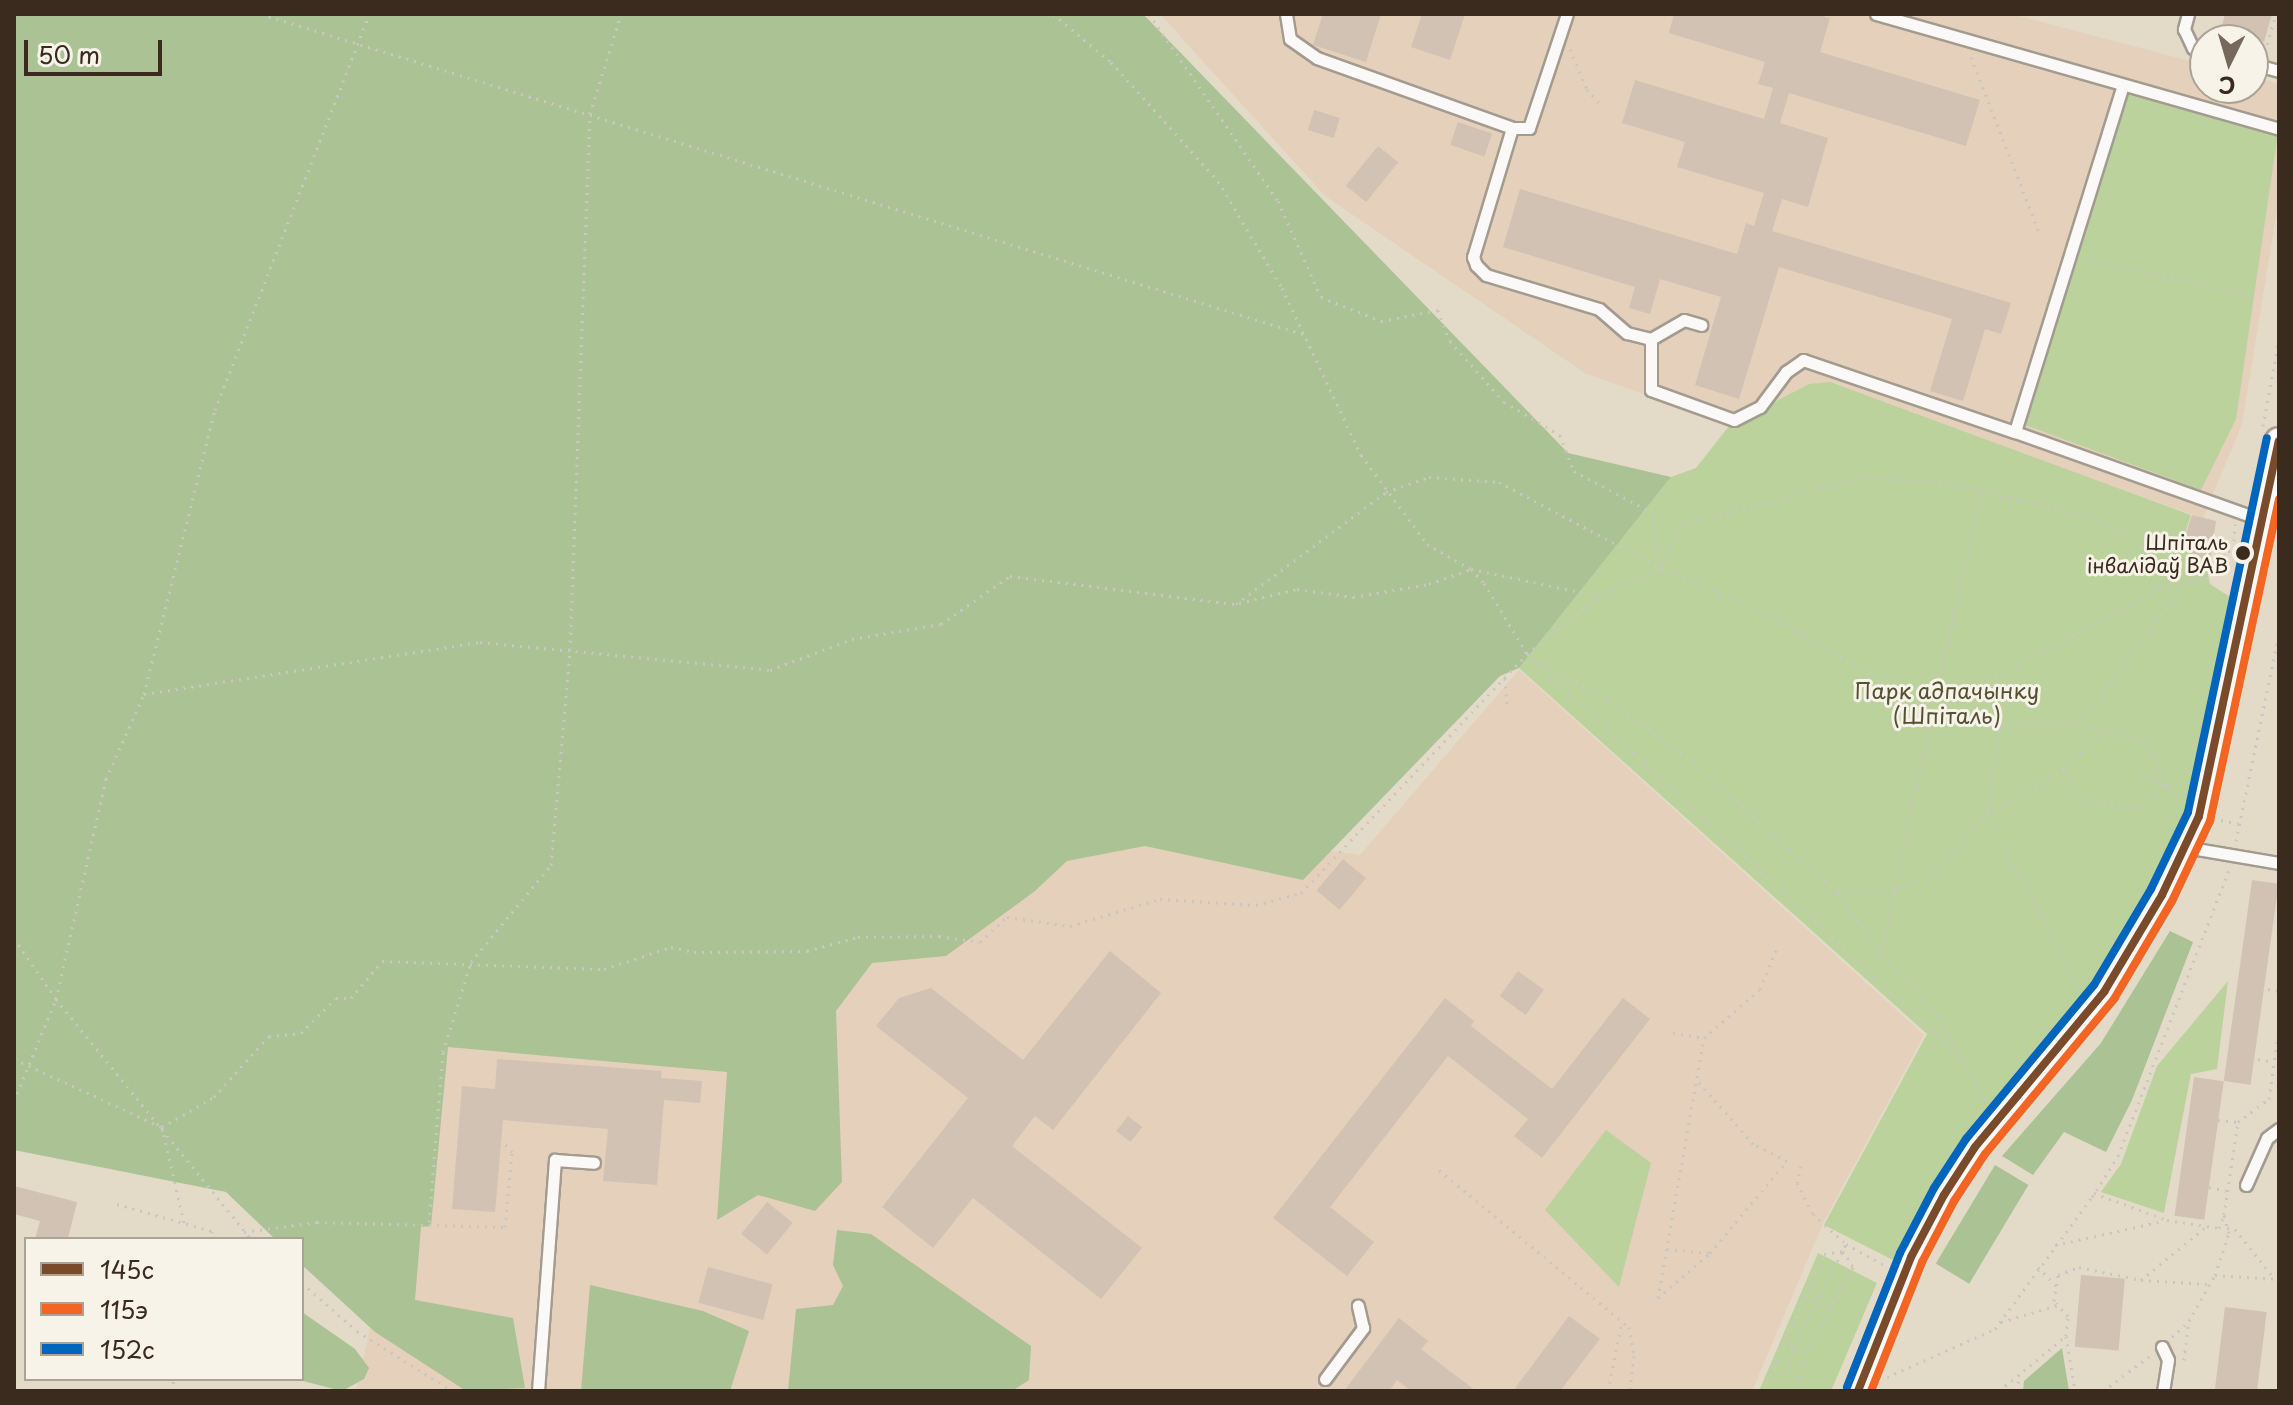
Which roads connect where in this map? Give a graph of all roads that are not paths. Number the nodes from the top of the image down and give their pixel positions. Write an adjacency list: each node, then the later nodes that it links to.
1 (1286, 14): 7 (lane)
2 (1567, 14): 7 (lane)
3 (1876, 14): 6 (lane)
4 (2188, 14): 5 (lane)
5 (2189, 40)
6 (2122, 88): 8 (lane); 11 (lane)
7 (1512, 128): 10 (lane)
8 (2279, 129)
9 (1701, 325): 10 (lane)
10 (1651, 339): 11 (lane)
11 (2015, 432): 14 (lane)
12 (2279, 441): 13 (street)
13 (2273, 496): 14 (street)
14 (2248, 515): 15 (street)
15 (2185, 847): 16 (lane); 24 (street)
16 (2279, 863)
17 (2279, 1129): 19 (lane)
18 (594, 1163): 23 (lane)
19 (2246, 1185)
20 (1358, 1306): 22 (lane)
21 (2162, 1347): 25 (lane)
22 (1325, 1379)
23 (538, 1391)
24 (1858, 1391)
25 (2163, 1391)

